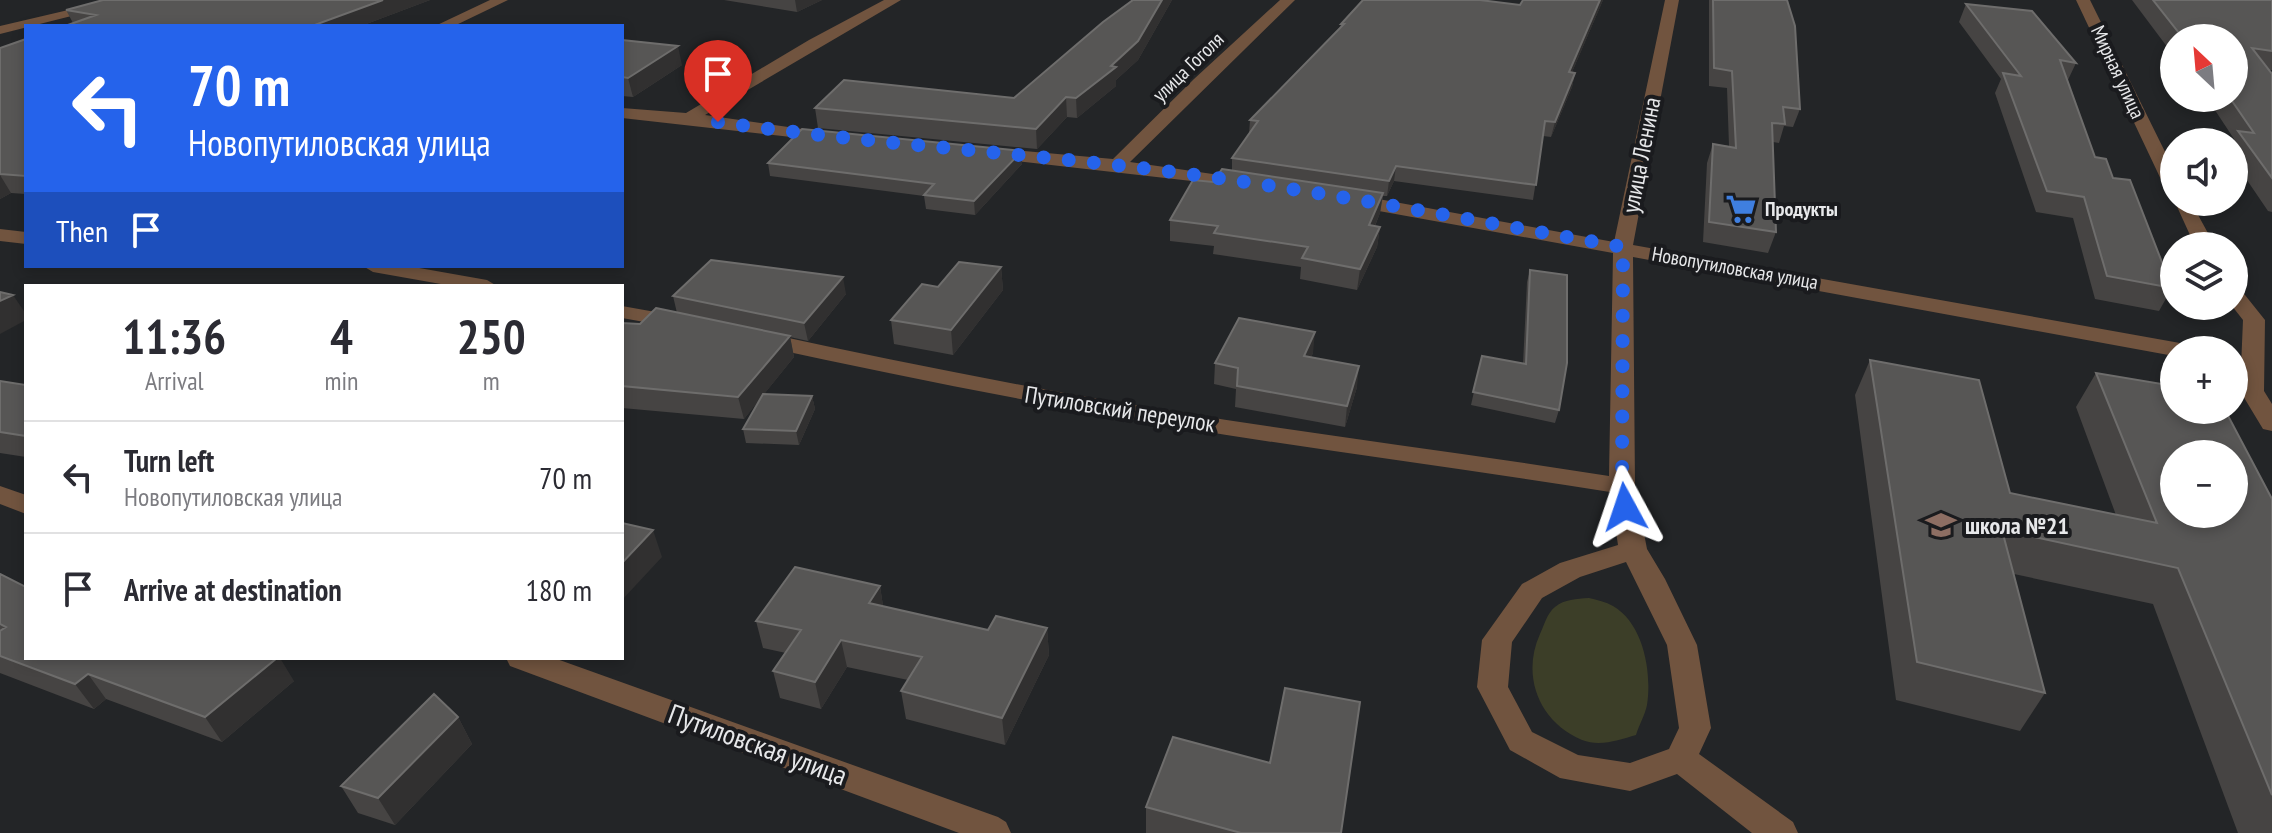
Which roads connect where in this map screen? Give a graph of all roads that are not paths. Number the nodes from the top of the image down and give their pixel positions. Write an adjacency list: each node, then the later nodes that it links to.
1 (128, 0): 7 (street)
2 (501, 0): 8 (street)
3 (894, 0): 10 (street)
4 (1288, 0): 14 (street, улица Гоголя)
5 (1672, 0): 19 (street, улица Ленина)
6 (2083, 0): 13 (street, Мирная улица)
7 (30, 24)
8 (447, 24)
9 (624, 113): 10 (street)
10 (689, 118): 11 (street)
11 (853, 140)
12 (977, 152): 14 (street)
13 (2160, 159)
14 (1117, 165): 15 (street)
15 (1274, 188)
16 (1337, 198): 19 (street, Новопутиловская улица)
17 (0, 235): 18 (street)
18 (24, 238)
19 (1623, 247): 27 (street, Новопутиловская улица); 30 (street, улица Ленина)
20 (384, 268): 21 (street)
21 (476, 284)
22 (624, 312): 24 (street)
23 (2248, 312): 26 (street)
24 (698, 326)
25 (743, 335): 30 (street, Путиловский переулок)
26 (2248, 345)
27 (2160, 346)
28 (2248, 376): 29 (street)
29 (2272, 424)
30 (1622, 486): 33 (street, улица Ленина)
31 (0, 494): 32 (street)
32 (24, 504)
33 (1633, 550): 35 (street, улица Ленина); 35 (street)
34 (526, 660): 36 (street, Путиловская улица)
35 (1681, 758): 37 (street)
36 (994, 833)
37 (1781, 833)

